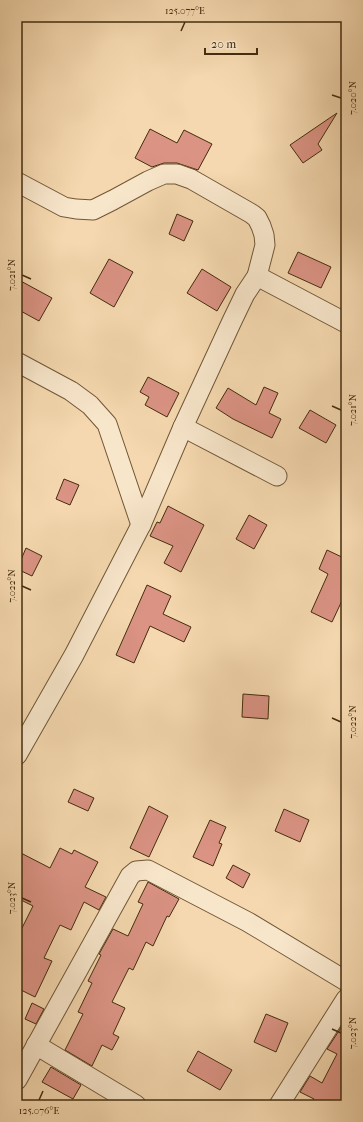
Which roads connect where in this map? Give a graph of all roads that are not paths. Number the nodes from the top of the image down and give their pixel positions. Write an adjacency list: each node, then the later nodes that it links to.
1 (17, 182): 2 (street)
2 (257, 276): 3 (street); 5 (street)
3 (346, 323)
4 (17, 362): 7 (street)
5 (183, 427): 6 (street); 7 (street)
6 (277, 476)
7 (141, 525): 8 (street)
8 (17, 755)
9 (346, 981): 11 (street)
10 (346, 999): 14 (street)
11 (36, 1045): 12 (street); 13 (street)
12 (17, 1080)
13 (136, 1105)
14 (279, 1105)

